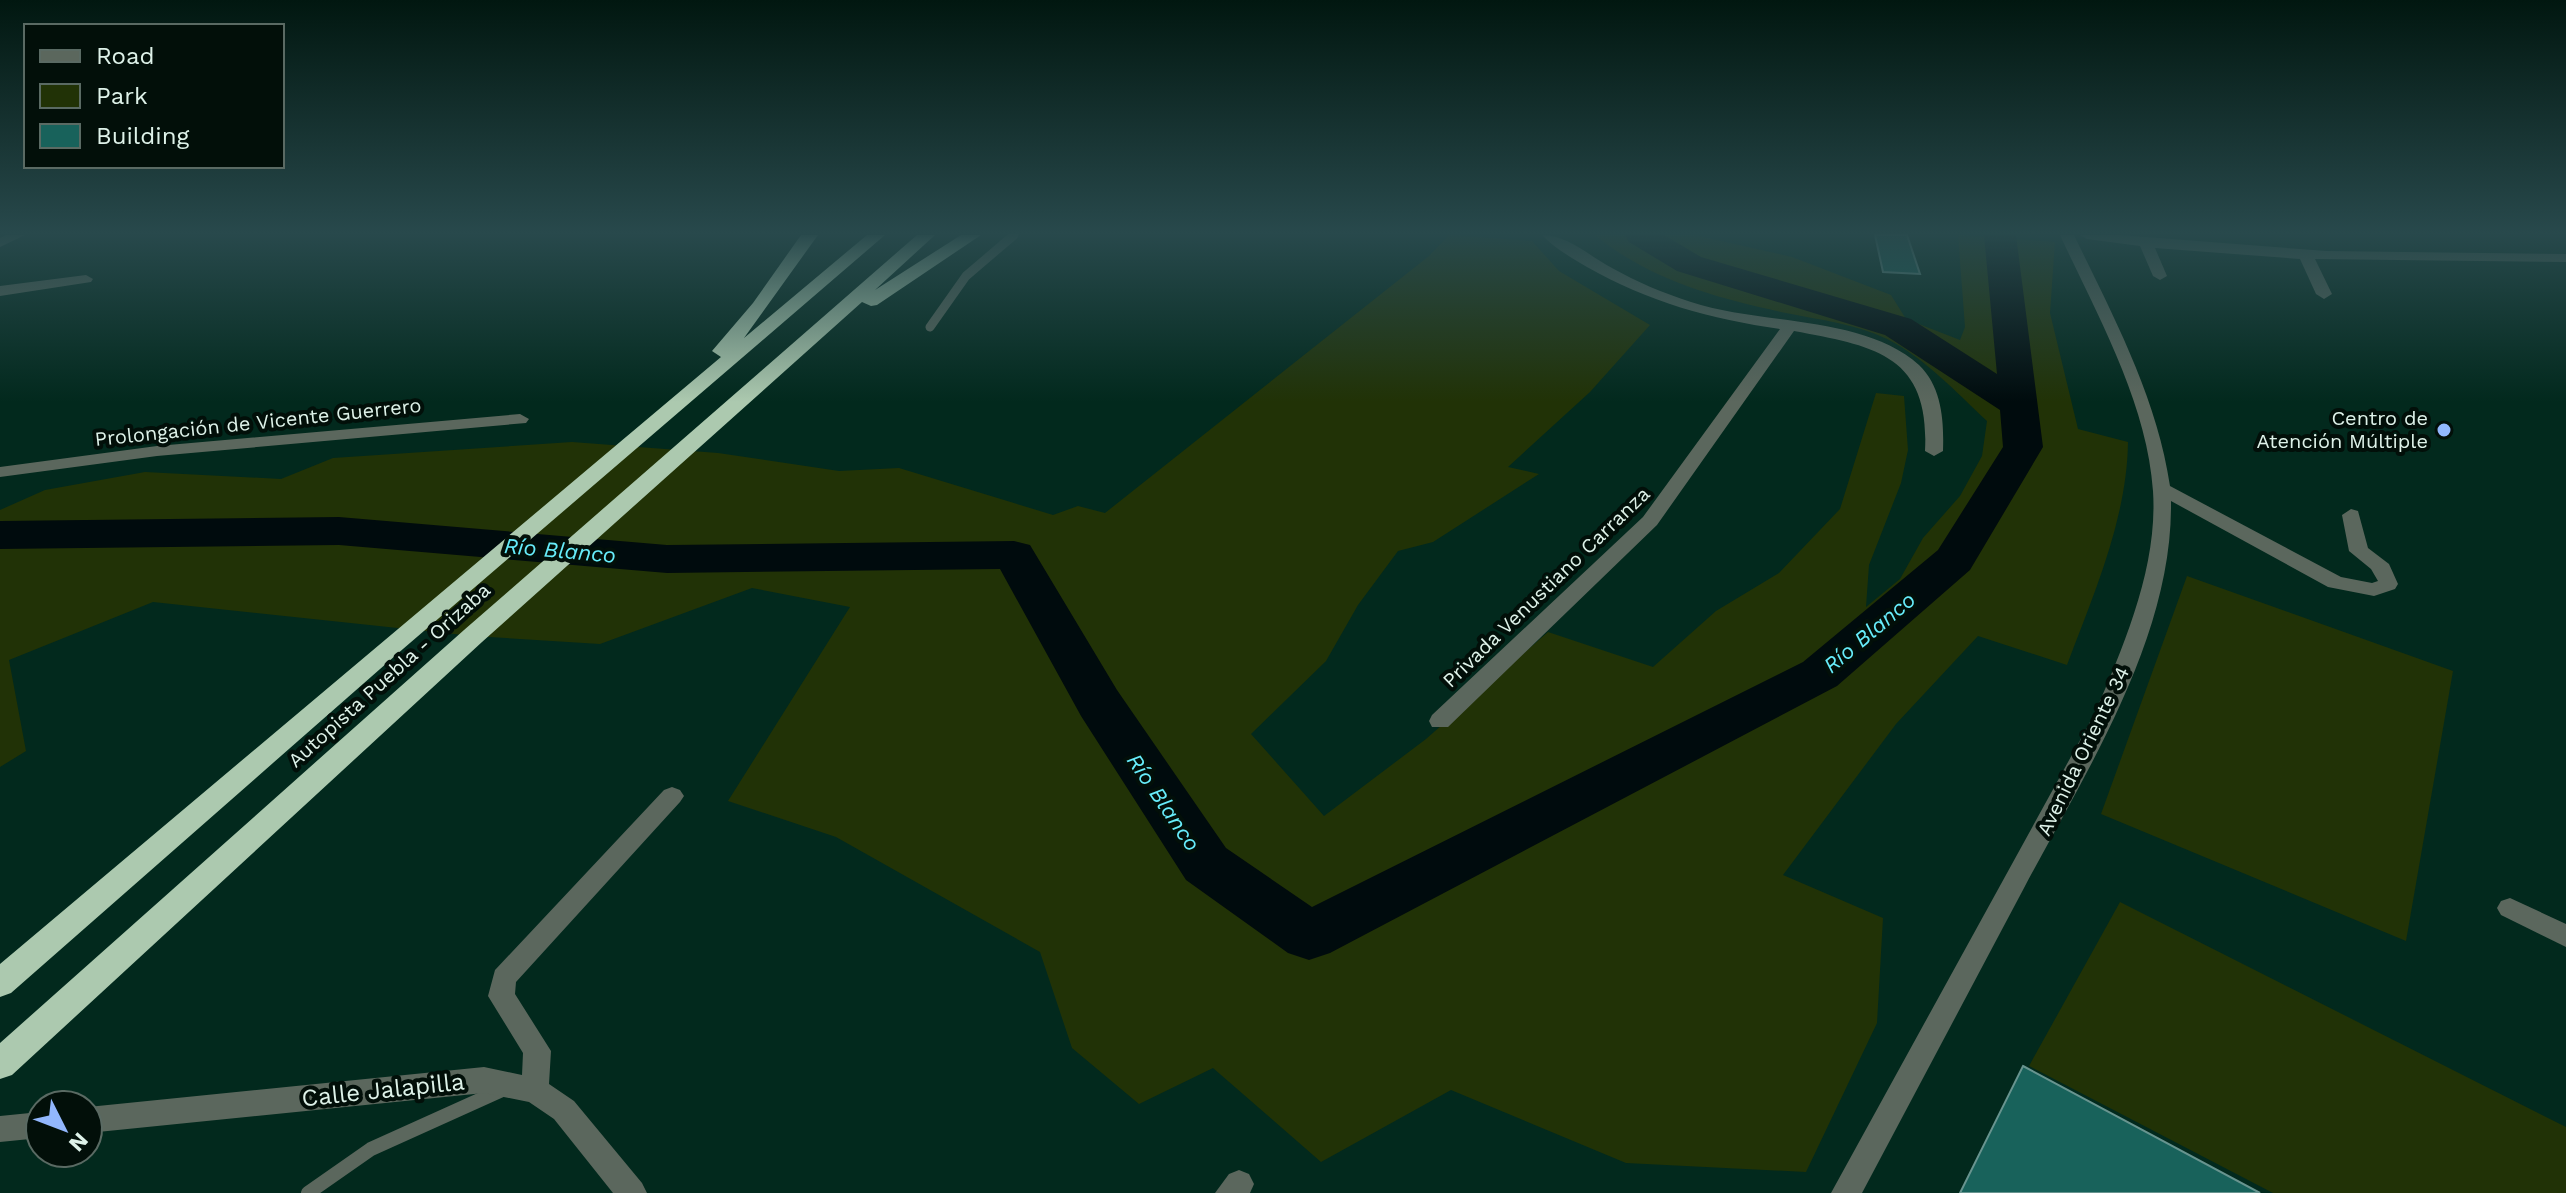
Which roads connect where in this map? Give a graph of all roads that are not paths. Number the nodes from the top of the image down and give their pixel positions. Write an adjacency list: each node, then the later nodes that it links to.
1 (771, 291): 13 (highway)
2 (811, 291): 13 (highway, Autopista Puebla - Orizaba)
3 (864, 291): 12 (highway, Autopista Puebla - Orizaba)
4 (887, 291): 12 (highway)
5 (950, 291): 11 (lane)
6 (1645, 291): 10 (street)
7 (2093, 291): 17 (street, Avenida Oriente 34)
8 (2322, 291): 9 (street)
9 (2324, 294)
10 (1790, 326): 15 (street); 19 (street, Privada Venustiano Carranza)
11 (930, 327)
12 (747, 394): 24 (highway, Autopista Puebla - Orizaba)
13 (673, 407): 23 (highway, Autopista Puebla - Orizaba)
14 (520, 419): 16 (street, Prolongación de Vicente Guerrero)
15 (1934, 451)
16 (0, 472)
17 (2162, 489): 18 (street); 31 (street, Avenida Oriente 34)
18 (2351, 515)
19 (1440, 721)
20 (672, 796): 25 (street)
21 (2510, 908): 22 (street)
22 (2566, 936)
23 (0, 983)
24 (0, 1064)
25 (524, 1088): 26 (street, Calle Jalapilla); 29 (lane); 30 (street, Calle Jalapilla)
26 (104, 1118)
27 (24, 1127): 28 (street)
28 (0, 1129)
29 (308, 1193)
30 (632, 1193)
31 (1846, 1193)

